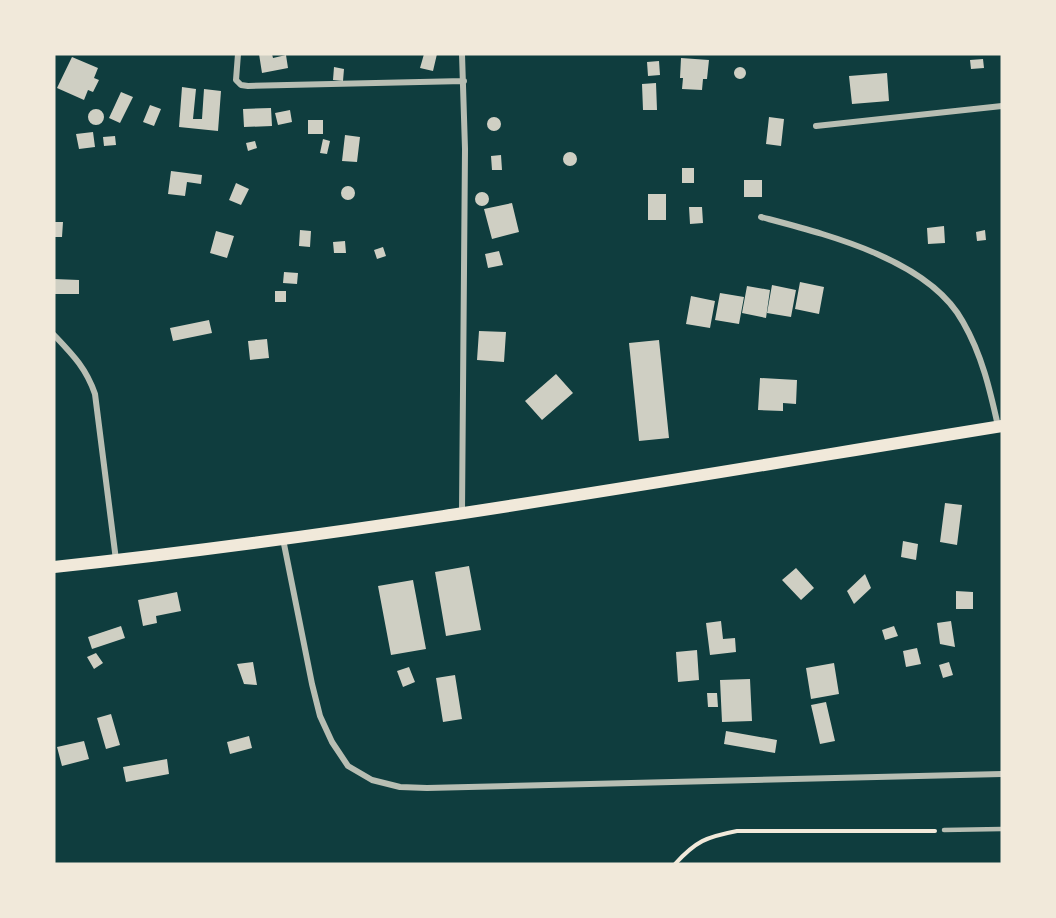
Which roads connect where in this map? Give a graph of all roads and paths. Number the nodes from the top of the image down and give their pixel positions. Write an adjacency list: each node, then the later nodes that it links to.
1 (238, 54): 3 (street)
2 (462, 54): 3 (street)
3 (464, 81): 9 (street)
4 (1002, 106): 5 (street)
5 (816, 126)
6 (761, 217): 8 (street)
7 (54, 335): 11 (street)
8 (1000, 426): 9 (main road)
9 (462, 512): 10 (main road)
10 (282, 539): 11 (main road); 13 (street)
11 (116, 561): 12 (main road)
12 (54, 567)
13 (1002, 774)
14 (1002, 829): 15 (lane)
15 (944, 831): 16 (path)
16 (675, 864)

